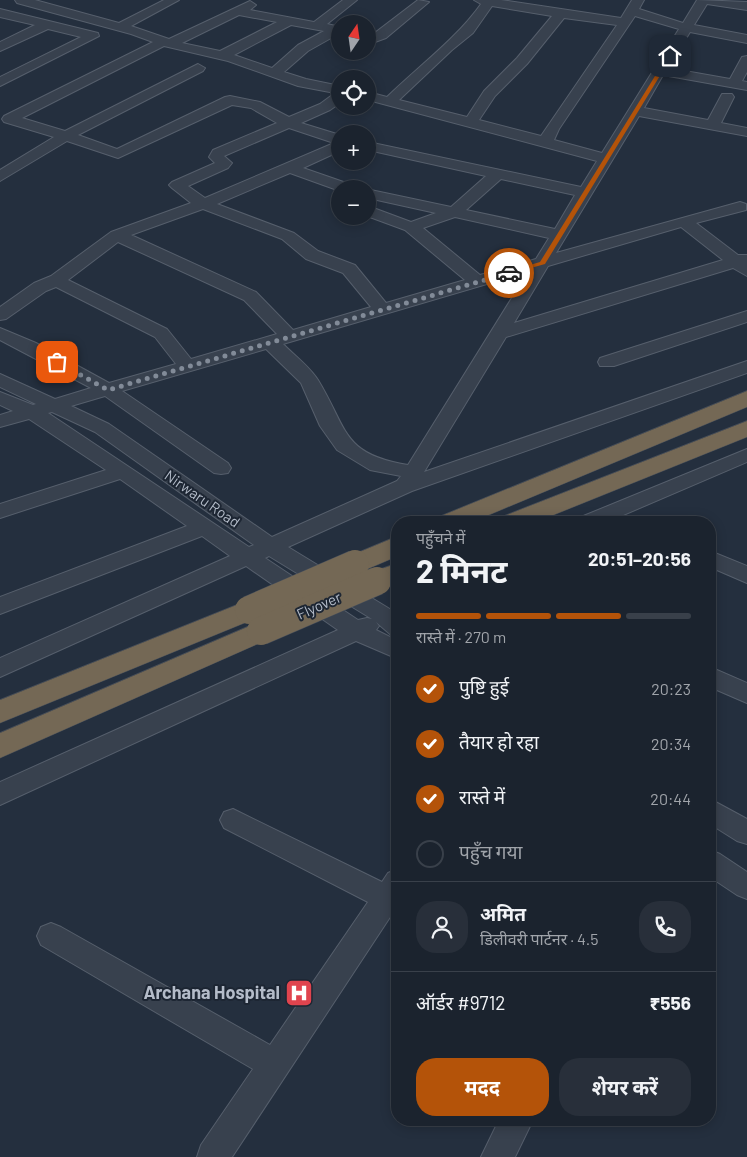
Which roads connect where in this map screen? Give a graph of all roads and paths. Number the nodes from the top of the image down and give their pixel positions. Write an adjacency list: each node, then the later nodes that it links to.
1 (21, 0): 11 (street)
2 (173, 0): 18 (street)
3 (260, 0): 12 (street)
4 (351, 0): 17 (street)
5 (703, 0): 9 (street); 19 (street)
6 (485, 1): 14 (street); 35 (street)
7 (422, 2): 22 (street)
8 (76, 4): 11 (street)
9 (747, 6)
10 (631, 7): 14 (street); 19 (street); 45 (street)
11 (60, 11): 18 (street)
12 (237, 11): 15 (street); 24 (street)
13 (0, 13): 16 (street)
14 (561, 14): 39 (street)
15 (290, 21): 17 (street); 26 (street)
16 (48, 24): 25 (street); 31 (street)
17 (317, 26): 20 (street)
18 (120, 27): 24 (street)
19 (687, 28): 23 (street); 29 (street)
20 (331, 29)
21 (331, 34): 30 (street)
22 (376, 35)
23 (747, 39)
24 (166, 43): 26 (street); 38 (street)
25 (0, 47)
26 (221, 56): 30 (street)
27 (747, 60): 33 (street)
28 (198, 68): 43 (street)
29 (661, 71): 33 (street); 37 (street)
30 (274, 73): 32 (street)
31 (0, 82)
32 (331, 88)
33 (736, 89): 41 (street)
34 (376, 98): 35 (street)
35 (389, 102): 39 (street)
36 (331, 103): 40 (street)
37 (637, 111): 41 (street); 48 (street)
38 (5, 122): 43 (street)
39 (471, 122): 45 (street)
40 (288, 123): 43 (street); 44 (street); 57 (street)
41 (712, 126): 42 (street)
42 (747, 132)
43 (66, 136): 51 (street)
44 (331, 137)
45 (546, 142): 48 (street)
46 (376, 148): 50 (street)
47 (331, 150): 49 (street)
48 (607, 159): 54 (street)
49 (290, 168): 52 (street); 53 (street)
50 (497, 175): 54 (street); 59 (street)
51 (0, 176)
52 (269, 176): 56 (street); 57 (street)
53 (331, 182)
54 (586, 192): 64 (street)
55 (376, 195): 59 (street)
56 (331, 198)
57 (203, 204): 63 (street); 69 (street)
58 (740, 207): 61 (street)
59 (454, 212): 62 (street); 64 (street)
60 (376, 214): 62 (street)
61 (684, 221): 65 (street); 66 (street)
62 (411, 227): 68 (street)
63 (117, 235): 67 (street); 74 (street)
64 (560, 235): 65 (street)
65 (543, 263): 68 (street); 73 (street)
66 (743, 263): 73 (street)
67 (57, 280): 70 (street); 76 (street)
68 (478, 282): 69 (street)
69 (383, 310): 74 (street)
70 (0, 315)
71 (747, 316): 75 (street)
72 (0, 333): 79 (street)
73 (499, 334): 89 (street)
74 (280, 340): 76 (street); 89 (street)
75 (607, 362)
76 (188, 367): 79 (street)
77 (747, 367): 89 (street)
78 (0, 380): 82 (street, Nirwaru Road)
79 (108, 390): 82 (street); 87 (street)
80 (0, 398): 83 (street, Nirwaru Road)
81 (747, 398): 92 (highway)
82 (55, 406): 83 (street); 97 (street, Nirwaru Road)
83 (32, 412): 84 (street); 88 (street, Nirwaru Road)
84 (0, 421)
85 (747, 428): 93 (highway)
86 (747, 456): 91 (street)
87 (221, 468)
88 (120, 472): 90 (street); 96 (street, Nirwaru Road)
89 (409, 479): 97 (street)
90 (0, 511)
91 (610, 513): 94 (street); 95 (street)
92 (464, 516)
93 (528, 516)
94 (603, 516)
95 (617, 516)
96 (202, 528): 99 (street, Nirwaru Road); 103 (street)
97 (270, 546): 99 (street); 104 (street, Nirwaru Road)
98 (391, 548): 105 (highway, Flyover, bridge)
99 (245, 556): 107 (street, Nirwaru Road); 109 (street)
100 (716, 561): 101 (street)
101 (747, 575)
102 (387, 576): 105 (highway, Flyover, bridge)
103 (0, 606)
104 (391, 617)
105 (255, 620): 112 (highway); 113 (highway)
106 (391, 620): 107 (street)
107 (357, 631): 108 (street, Nirwaru Road); 114 (street)
108 (391, 648)
109 (0, 668)
110 (716, 679): 111 (street)
111 (747, 694)
112 (0, 712)
113 (0, 746)
114 (0, 794)
115 (716, 814): 117 (street)
116 (233, 820): 120 (street)
117 (747, 833)
118 (716, 866): 119 (street)
119 (747, 888)
120 (391, 889)
121 (391, 891): 123 (street)
122 (51, 936): 123 (street)
123 (275, 1065): 125 (street)
124 (514, 1126): 126 (street)
125 (213, 1157)
126 (497, 1157)

